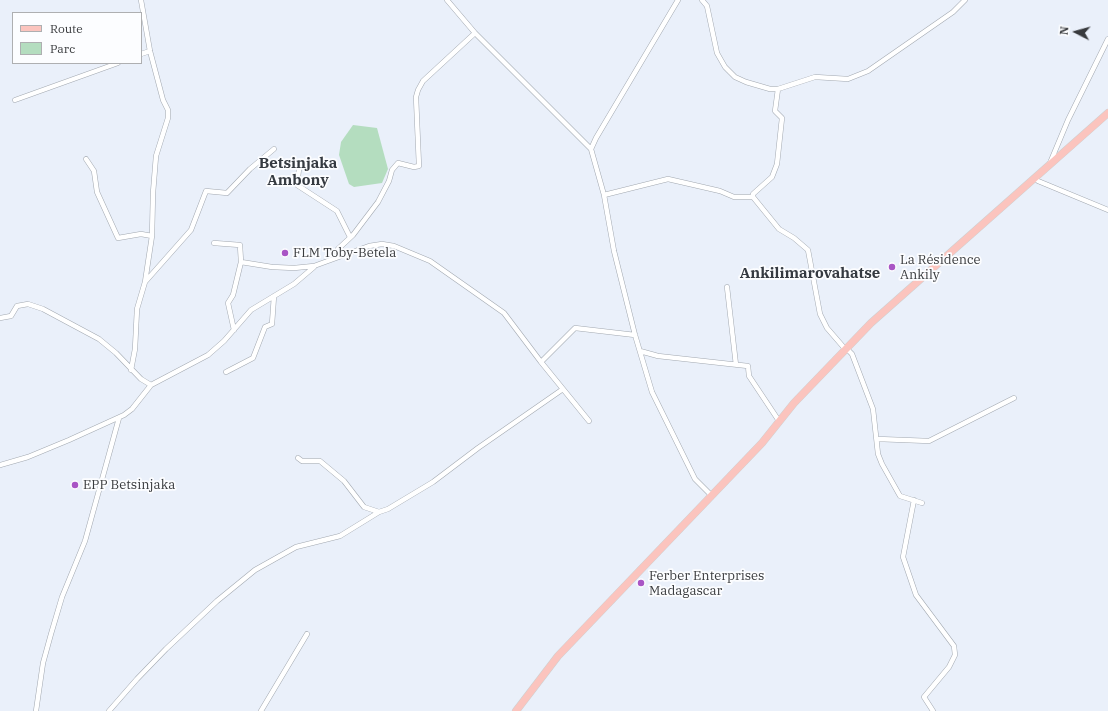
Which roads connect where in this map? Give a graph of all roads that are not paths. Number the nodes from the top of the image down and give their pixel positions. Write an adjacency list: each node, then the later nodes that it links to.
1 (141, 0): 8 (street)
2 (446, 0): 6 (street)
3 (678, 0): 15 (street)
4 (702, 0): 11 (street)
5 (965, 0): 11 (street)
6 (475, 33): 15 (street); 24 (street)
7 (1108, 39): 17 (street)
8 (150, 51): 9 (street); 23 (street)
9 (142, 54)
10 (115, 64): 12 (street)
11 (778, 89): 21 (street)
12 (15, 100)
13 (1108, 113): 17 (main road)
14 (274, 149): 29 (street)
15 (592, 150): 20 (street)
16 (86, 159): 23 (street)
17 (1049, 164): 19 (main road)
18 (298, 169): 24 (street)
19 (1035, 178): 22 (street); 35 (main road)
20 (604, 195): 21 (street); 34 (street)
21 (753, 197): 35 (street)
22 (1108, 210)
23 (152, 236): 29 (street)
24 (350, 237): 26 (street)
25 (214, 243): 27 (street)
26 (336, 257): 28 (street); 37 (street)
27 (240, 262): 28 (street); 33 (street)
28 (314, 266): 31 (street)
29 (145, 282): 39 (street)
30 (727, 287): 38 (street)
31 (274, 296): 33 (street); 40 (street)
32 (0, 318): 39 (street)
33 (234, 330): 41 (street)
34 (635, 335): 36 (street); 37 (street)
35 (847, 349): 46 (main road); 47 (street)
36 (640, 351): 38 (street); 50 (street)
37 (541, 362): 42 (street)
38 (736, 365): 46 (street)
39 (131, 370): 41 (street)
40 (226, 372)
41 (151, 385): 44 (street)
42 (563, 389): 45 (street); 53 (street)
43 (1014, 398): 47 (street)
44 (119, 418): 49 (street); 55 (street)
45 (589, 421)
46 (779, 421): 50 (main road)
47 (878, 439): 51 (street)
48 (298, 458): 53 (street)
49 (0, 465)
50 (711, 495): 58 (main road)
51 (914, 500): 52 (street); 59 (street)
52 (922, 503)
53 (379, 512): 56 (street)
54 (307, 634): 57 (street)
55 (36, 711)
56 (110, 711)
57 (260, 711)
58 (516, 711)
59 (933, 711)

